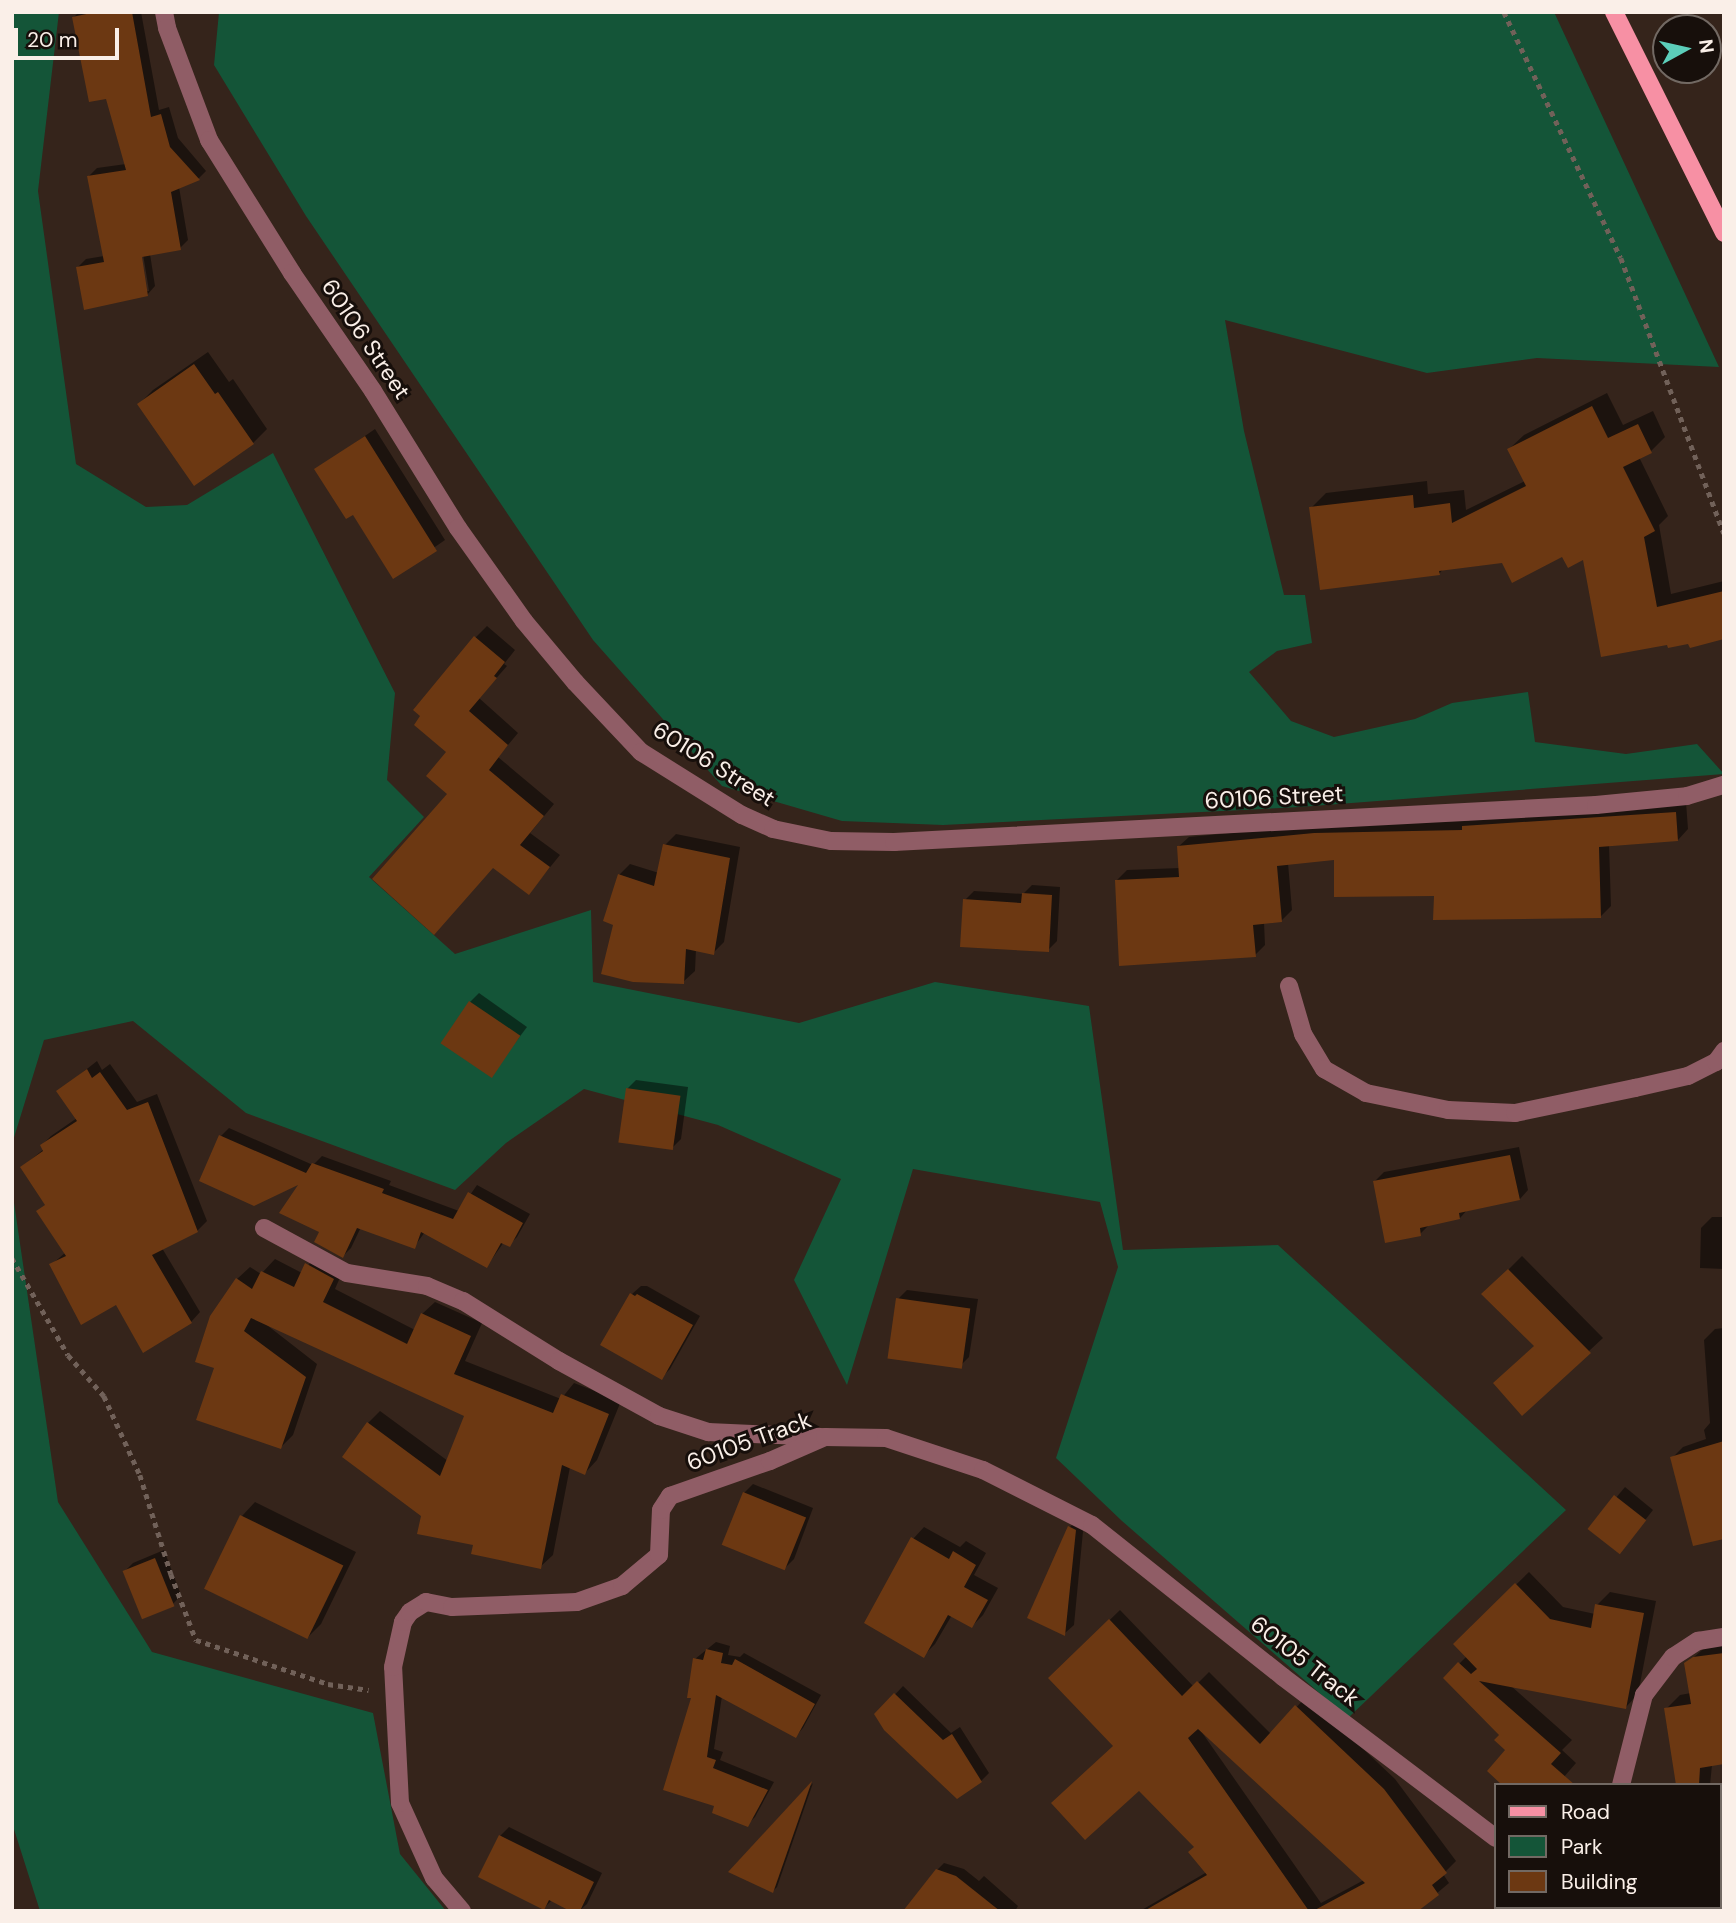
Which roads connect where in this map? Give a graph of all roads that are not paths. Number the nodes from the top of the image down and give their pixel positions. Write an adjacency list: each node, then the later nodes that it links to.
1 (164, 12): 4 (street, 60106 Street)
2 (1614, 12): 3 (main road)
3 (1724, 233)
4 (1724, 785)
5 (1289, 986): 6 (street)
6 (1724, 1051)
7 (264, 1228): 8 (street)
8 (825, 1437): 11 (street, 60105 Track); 12 (street, 60105 Track)
9 (1724, 1637): 10 (street)
10 (1622, 1783)
11 (1494, 1836)
12 (462, 1911)

